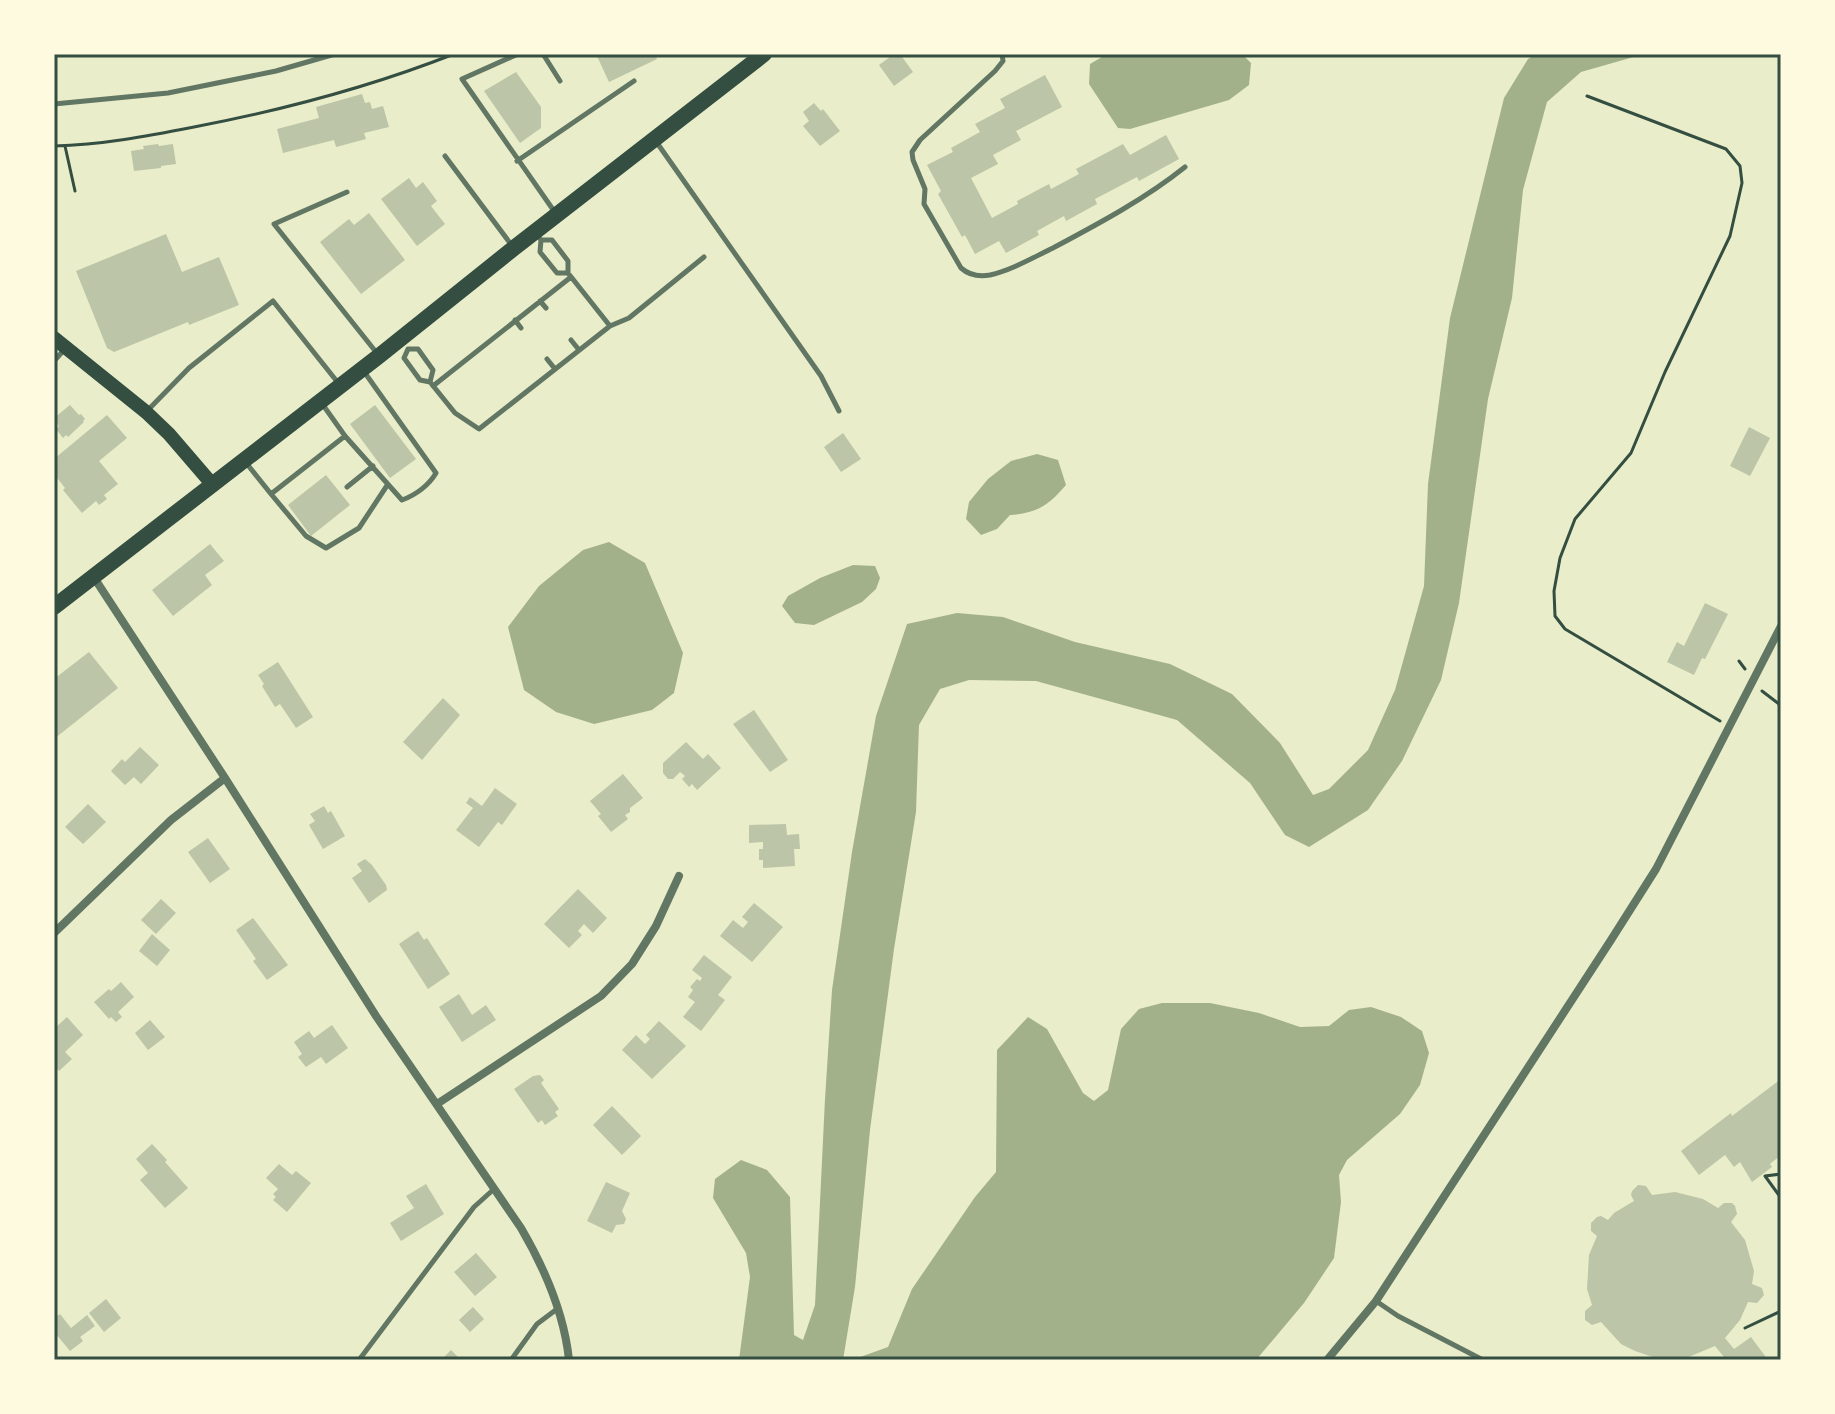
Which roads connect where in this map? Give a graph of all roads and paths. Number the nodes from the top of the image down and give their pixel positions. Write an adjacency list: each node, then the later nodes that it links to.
1 (335, 54): 10 (lane)
2 (454, 54): 13 (path)
3 (518, 54): 15 (lane)
4 (543, 54): 7 (lane)
5 (764, 54): 11 (highway)
6 (1002, 54): 16 (lane)
7 (560, 81)
8 (634, 81): 15 (lane)
9 (1587, 96): 54 (path)
10 (54, 104)
11 (654, 140): 19 (highway); 42 (lane)
12 (54, 146): 13 (path)
13 (65, 146): 17 (path)
14 (445, 156): 21 (lane)
15 (517, 161): 19 (lane)
16 (1185, 167)
17 (75, 191)
18 (347, 192): 34 (lane)
19 (557, 215): 20 (highway)
20 (538, 236): 21 (highway); 23 (lane); 23 (lane)
21 (514, 248): 31 (highway)
22 (704, 257): 27 (lane)
23 (570, 275): 24 (lane); 27 (lane)
24 (540, 301): 25 (lane); 26 (lane)
25 (546, 308)
26 (515, 320): 28 (lane); 39 (lane)
27 (610, 326): 33 (lane)
28 (521, 328)
29 (54, 338): 32 (main road)
30 (571, 340): 33 (lane)
31 (404, 344): 34 (highway); 39 (lane); 39 (lane)
32 (67, 348): 36 (lane); 43 (main road)
33 (579, 350): 38 (lane)
34 (379, 356): 37 (highway)
35 (547, 359): 38 (lane)
36 (54, 361)
37 (362, 369): 40 (highway); 48 (lane)
38 (555, 369): 39 (lane)
39 (432, 384)
40 (340, 386): 41 (highway); 43 (lane)
41 (320, 401): 44 (lane); 45 (highway)
42 (839, 411)
43 (146, 412): 47 (main road)
44 (345, 436): 46 (lane); 50 (lane)
45 (244, 460): 47 (highway); 50 (lane)
46 (373, 466): 48 (lane); 49 (lane)
47 (212, 484): 51 (highway)
48 (388, 484): 50 (lane)
49 (347, 487)
50 (271, 494)
51 (93, 576): 52 (highway); 55 (street)
52 (54, 607)
53 (1781, 626): 54 (street)
54 (1730, 727): 62 (street)
55 (225, 778): 57 (street); 58 (street)
56 (679, 876): 58 (street)
57 (54, 933)
58 (437, 1104): 60 (street)
59 (1781, 1174): 61 (path)
60 (495, 1189): 63 (street); 66 (lane)
61 (1781, 1198)
62 (1376, 1301): 69 (street); 70 (lane)
63 (558, 1308): 67 (lane); 68 (street)
64 (1781, 1311): 65 (path)
65 (1745, 1328)
66 (359, 1360)
67 (511, 1360)
68 (569, 1360)
69 (1327, 1360)
70 (1483, 1360)

